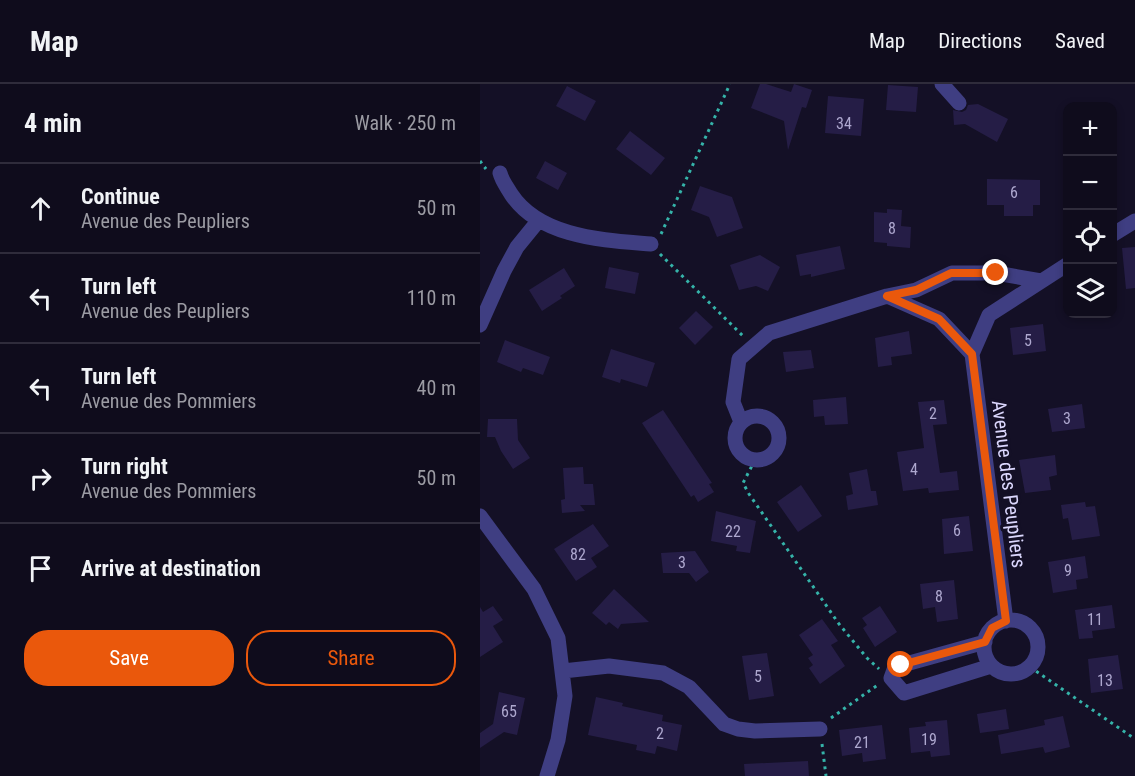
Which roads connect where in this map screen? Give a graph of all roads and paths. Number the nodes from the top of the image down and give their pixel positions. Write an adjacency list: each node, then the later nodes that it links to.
1 (730, 84): 8 (path)
2 (942, 84): 3 (street)
3 (959, 103)
4 (500, 173): 5 (street)
5 (539, 220): 8 (street); 12 (street)
6 (1135, 221): 7 (street)
7 (1117, 232)
8 (651, 244): 13 (path)
9 (1063, 267): 10 (street)
10 (1041, 281): 11 (street); 14 (street)
11 (887, 296): 13 (street); 14 (street)
12 (480, 325)
13 (753, 345): 15 (street)
14 (972, 354): 18 (street, Avenue des Peupliers)
15 (741, 422): 16 (street); 16 (street)
16 (755, 460): 23 (path)
17 (480, 516): 22 (street)
18 (1006, 621): 19 (street); 21 (street)
19 (985, 642): 20 (street); 23 (street)
20 (991, 666): 21 (street); 23 (street)
21 (1030, 667): 25 (path)
22 (563, 671): 24 (street); 26 (street)
23 (892, 675): 24 (path)
24 (820, 729): 27 (path)
25 (1135, 739)
26 (546, 776)
27 (826, 776)

